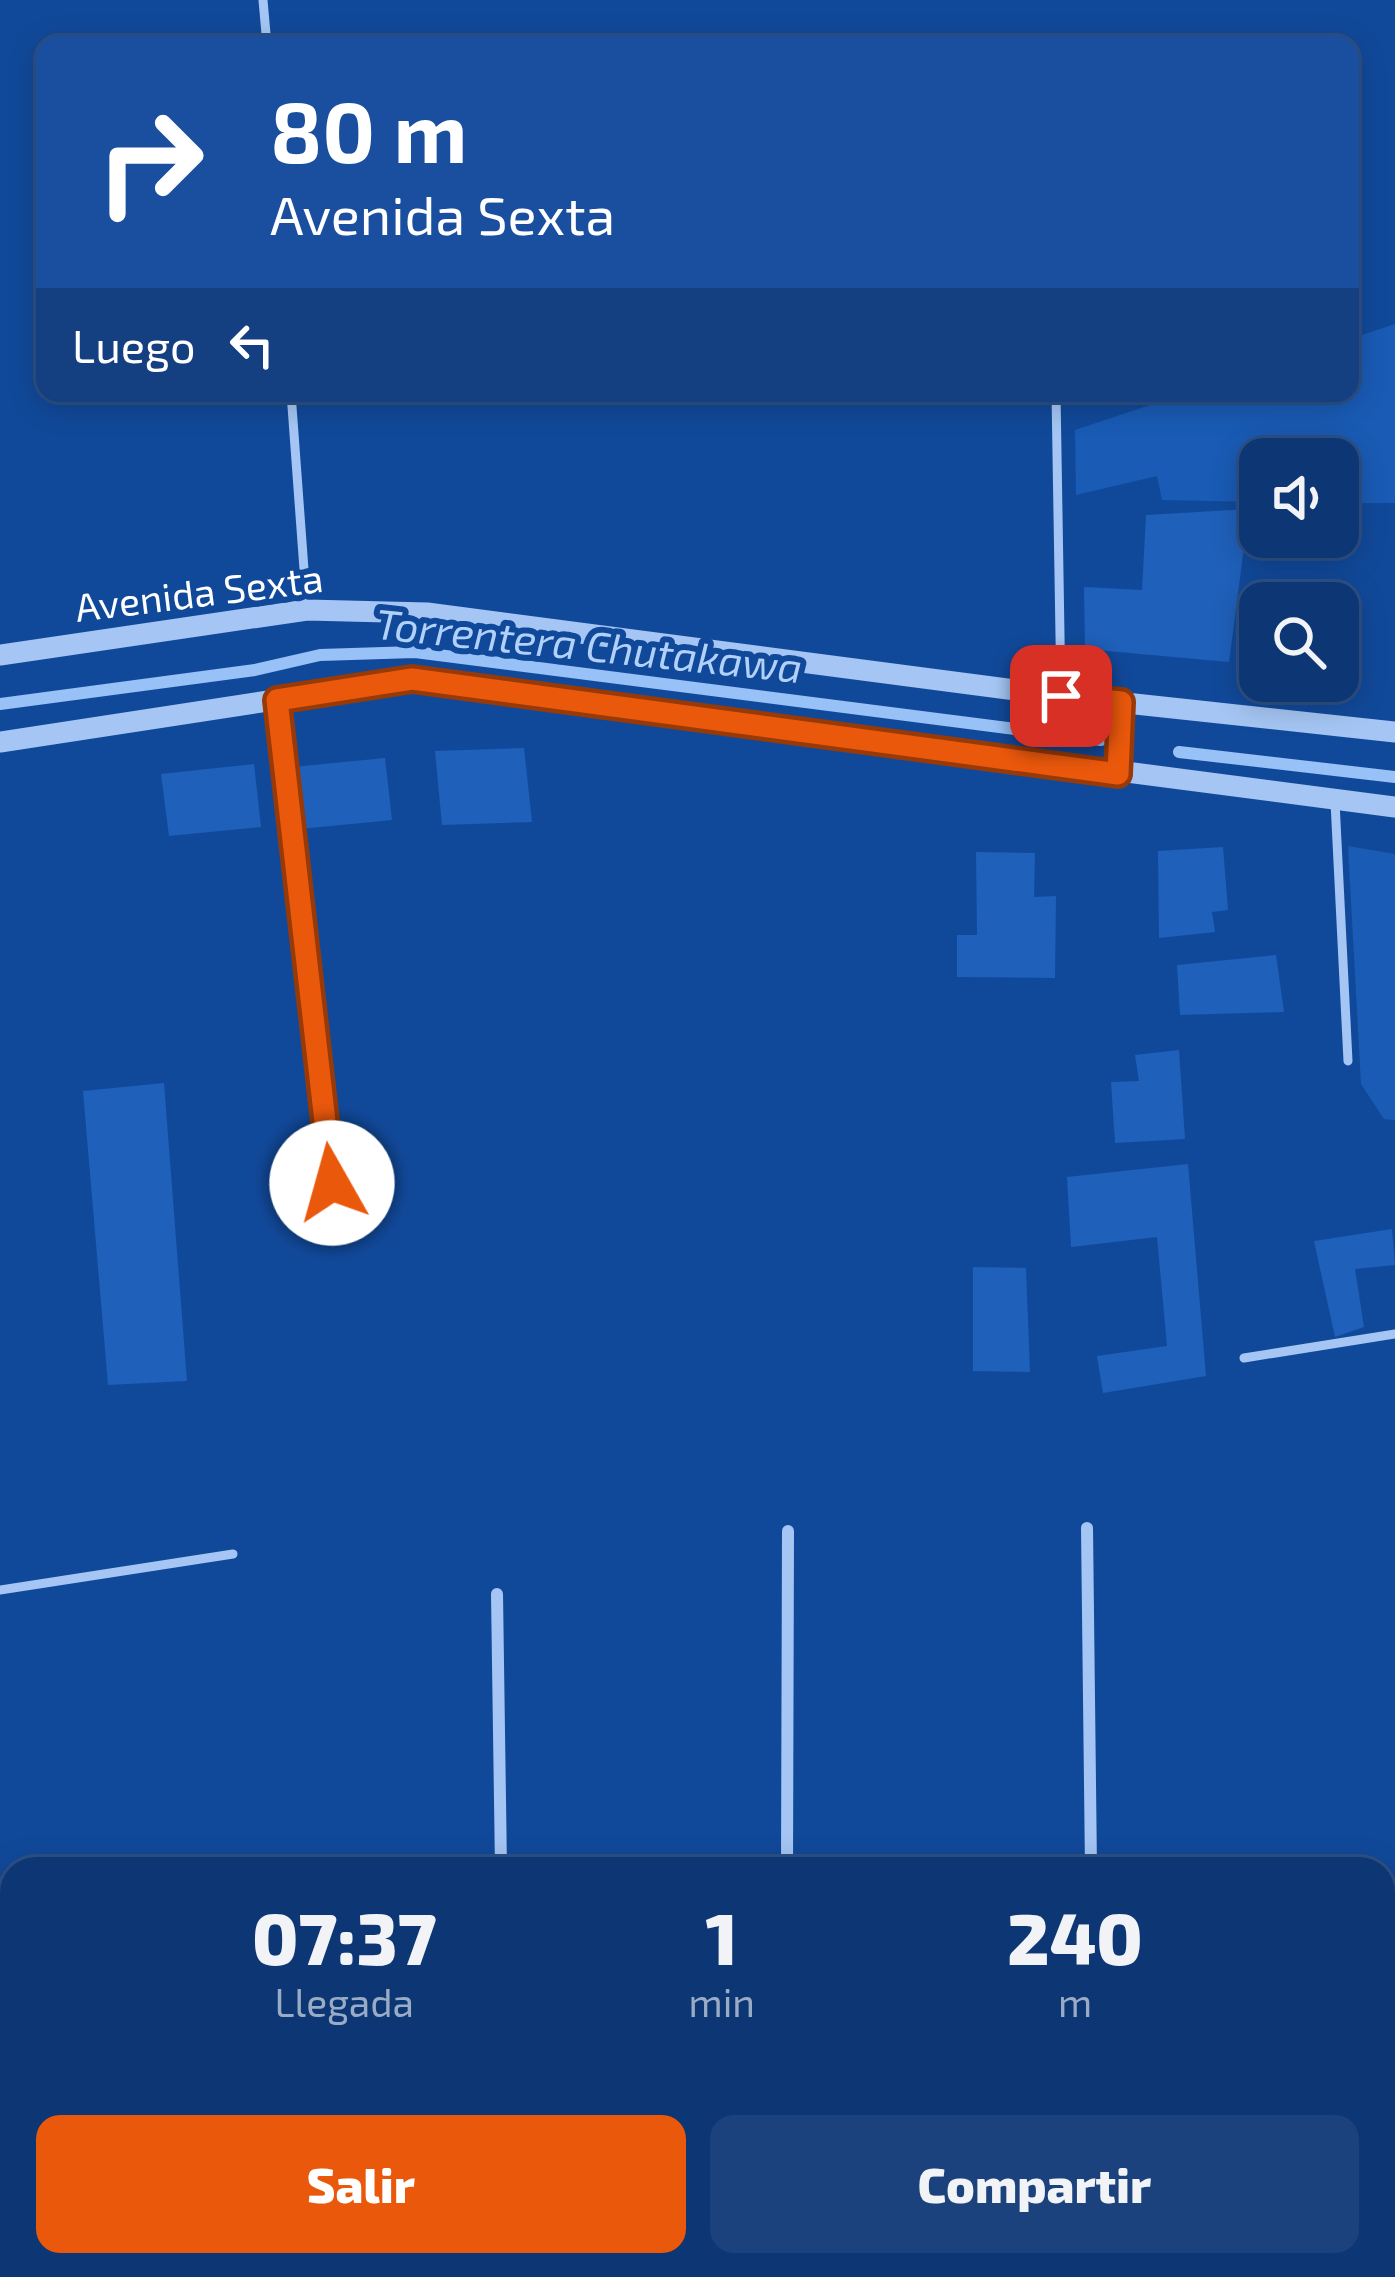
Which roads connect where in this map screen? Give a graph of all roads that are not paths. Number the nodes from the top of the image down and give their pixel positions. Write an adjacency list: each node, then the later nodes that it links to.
1 (263, 0): 2 (lane)
2 (266, 36)
3 (293, 402): 5 (lane)
4 (1056, 402): 7 (lane)
5 (307, 610): 6 (street, Avenida Sexta); 7 (street, Avenida Sexta)
6 (0, 655)
7 (1061, 696): 9 (street, Avenida Sexta)
8 (277, 700): 11 (street); 12 (street); 16 (lane)
9 (1121, 702): 10 (street, Avenida Sexta); 12 (street)
10 (1395, 732)
11 (0, 742)
12 (1119, 771): 13 (street)
13 (1335, 800): 14 (street); 15 (lane)
14 (1395, 807)
15 (1348, 1061)
16 (332, 1183)
17 (1395, 1334): 18 (lane)
18 (1244, 1358)
19 (1087, 1528): 26 (street)
20 (788, 1532): 25 (street)
21 (233, 1554): 22 (lane)
22 (0, 1590)
23 (497, 1594): 24 (street)
24 (501, 1857)
25 (788, 1857)
26 (1091, 1857)

